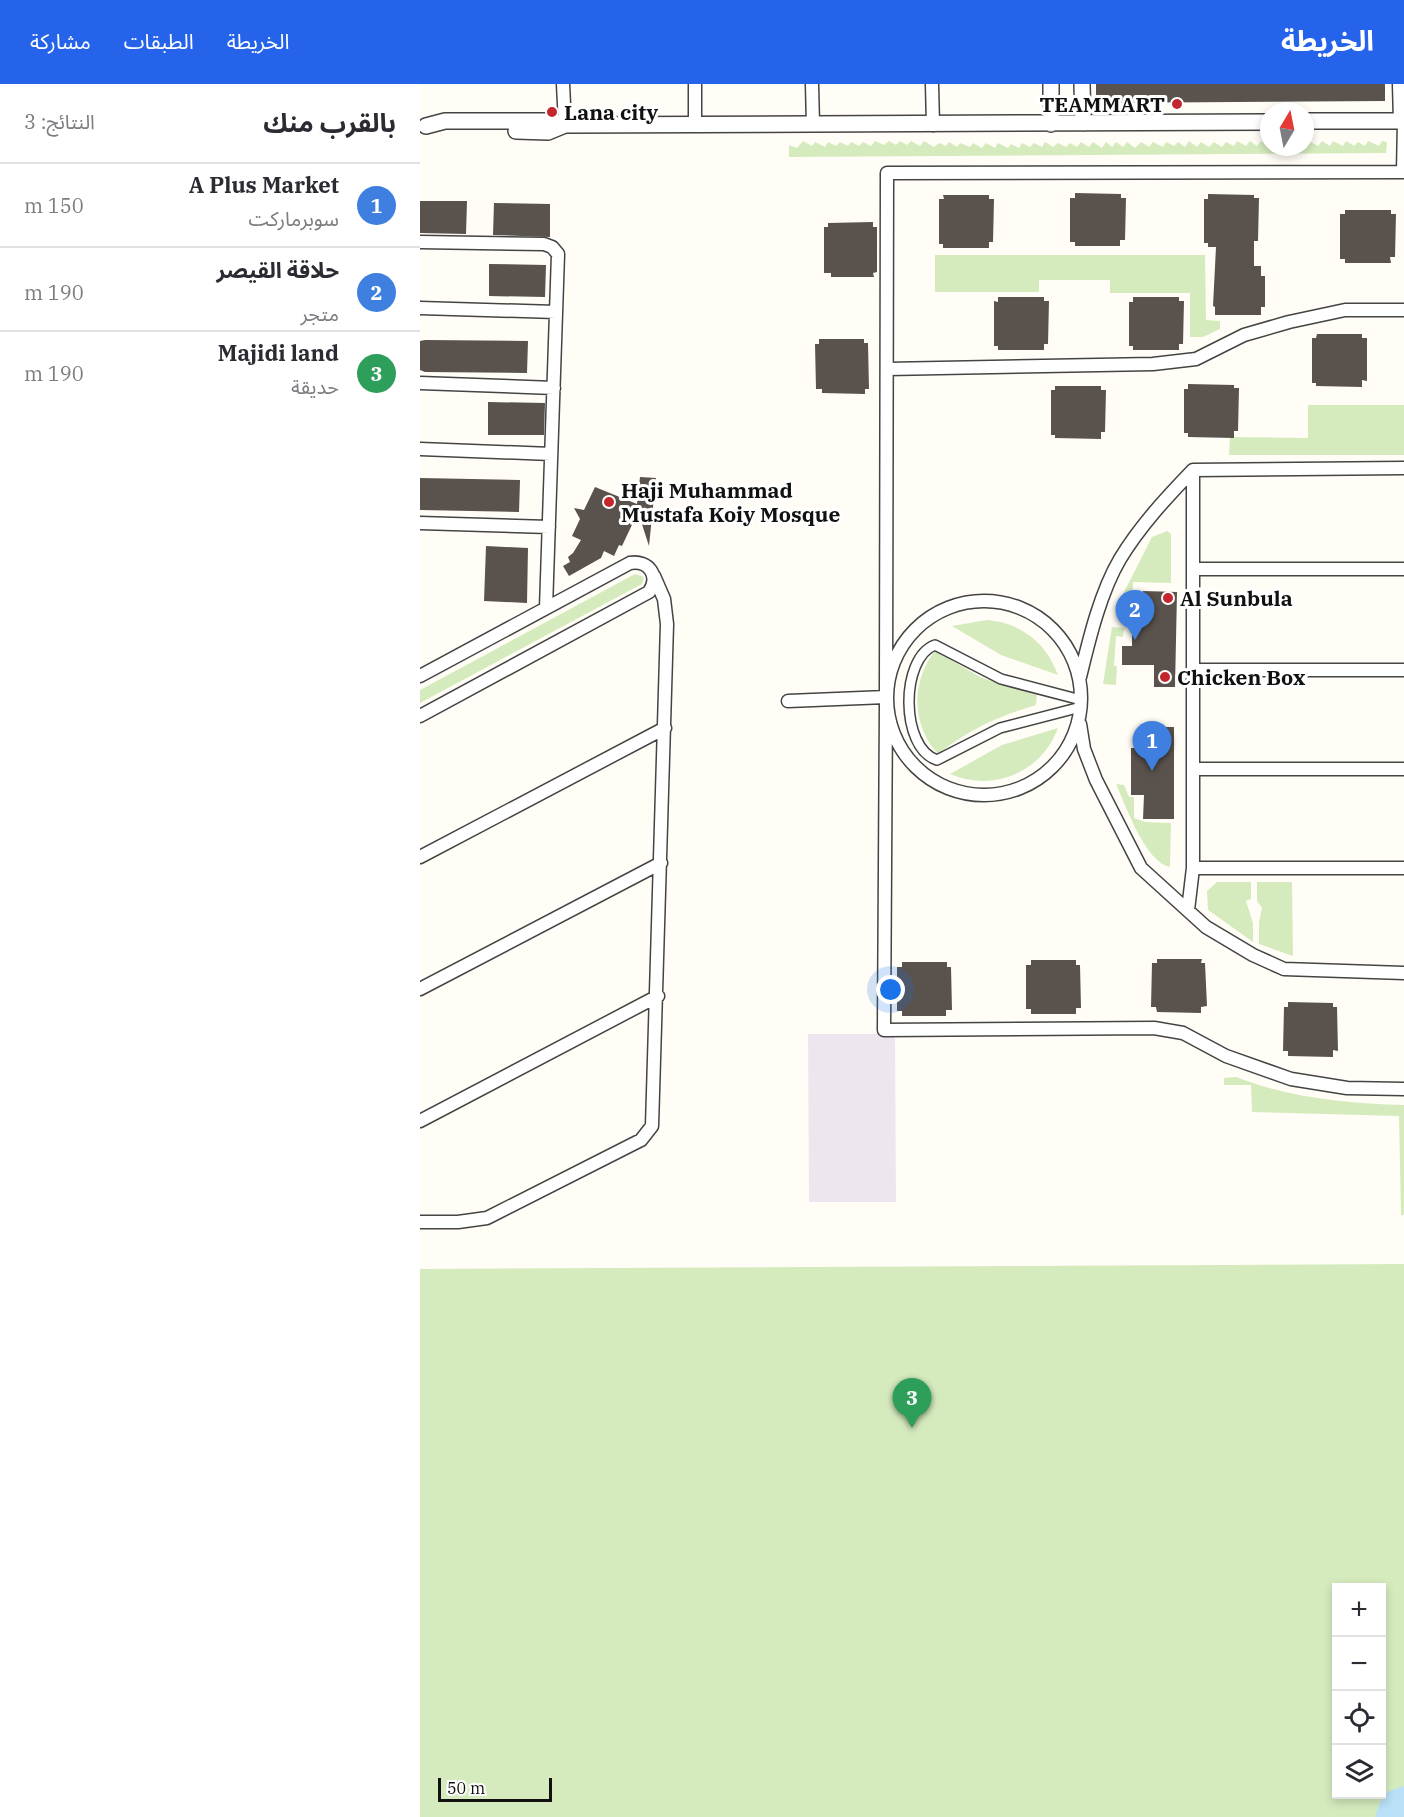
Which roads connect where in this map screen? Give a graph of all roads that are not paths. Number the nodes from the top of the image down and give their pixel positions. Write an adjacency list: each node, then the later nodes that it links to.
1 (563, 84): 17 (street)
2 (695, 84): 12 (street)
3 (812, 84): 14 (street)
4 (932, 84): 15 (street)
5 (1051, 84): 13 (street)
6 (1082, 84): 11 (street)
7 (1400, 84): 8 (street)
8 (1402, 121): 10 (street); 18 (street)
9 (1260, 122): 11 (street)
10 (1314, 122)
11 (1083, 123): 13 (street)
12 (695, 124): 14 (street); 17 (street)
13 (1051, 124): 15 (street)
14 (813, 125): 15 (street)
15 (933, 125)
16 (423, 126): 17 (street)
17 (565, 126)
18 (1404, 172): 23 (street)
19 (420, 242): 22 (street)
20 (420, 308): 22 (street)
21 (1404, 310): 23 (street)
22 (556, 312): 25 (street)
23 (887, 369): 42 (street)
24 (420, 383): 25 (street)
25 (554, 388): 27 (street)
26 (420, 449): 27 (street)
27 (551, 454): 31 (street)
28 (1404, 468): 29 (street)
29 (1193, 470): 32 (street); 36 (street)
30 (420, 523): 31 (street)
31 (549, 527): 35 (street)
32 (1193, 569): 33 (street); 38 (street)
33 (1404, 569)
34 (654, 576): 35 (street); 45 (street); 47 (street)
35 (546, 608): 40 (street)
36 (1092, 630): 37 (street); 41 (street)
37 (1060, 637): 41 (street); 42 (street)
38 (1193, 670): 39 (street); 50 (street)
39 (1404, 670)
40 (420, 676)
41 (1079, 680): 44 (street)
42 (886, 697): 43 (street); 48 (street); 60 (street)
43 (788, 701)
44 (1081, 703): 44 (street); 46 (street)
45 (420, 716)
46 (1079, 720): 48 (street); 49 (street)
47 (665, 729): 52 (street); 53 (street)
48 (1060, 759): 49 (street)
49 (1090, 765): 56 (street)
50 (1193, 769): 51 (street); 54 (street)
51 (1404, 770)
52 (420, 857)
53 (660, 863): 58 (street); 59 (street)
54 (1194, 868): 55 (street); 56 (street)
55 (1404, 868)
56 (1188, 910): 57 (street)
57 (1404, 973)
58 (420, 989)
59 (658, 996): 61 (street); 62 (street)
60 (1404, 1089)
61 (420, 1121)
62 (420, 1222)

